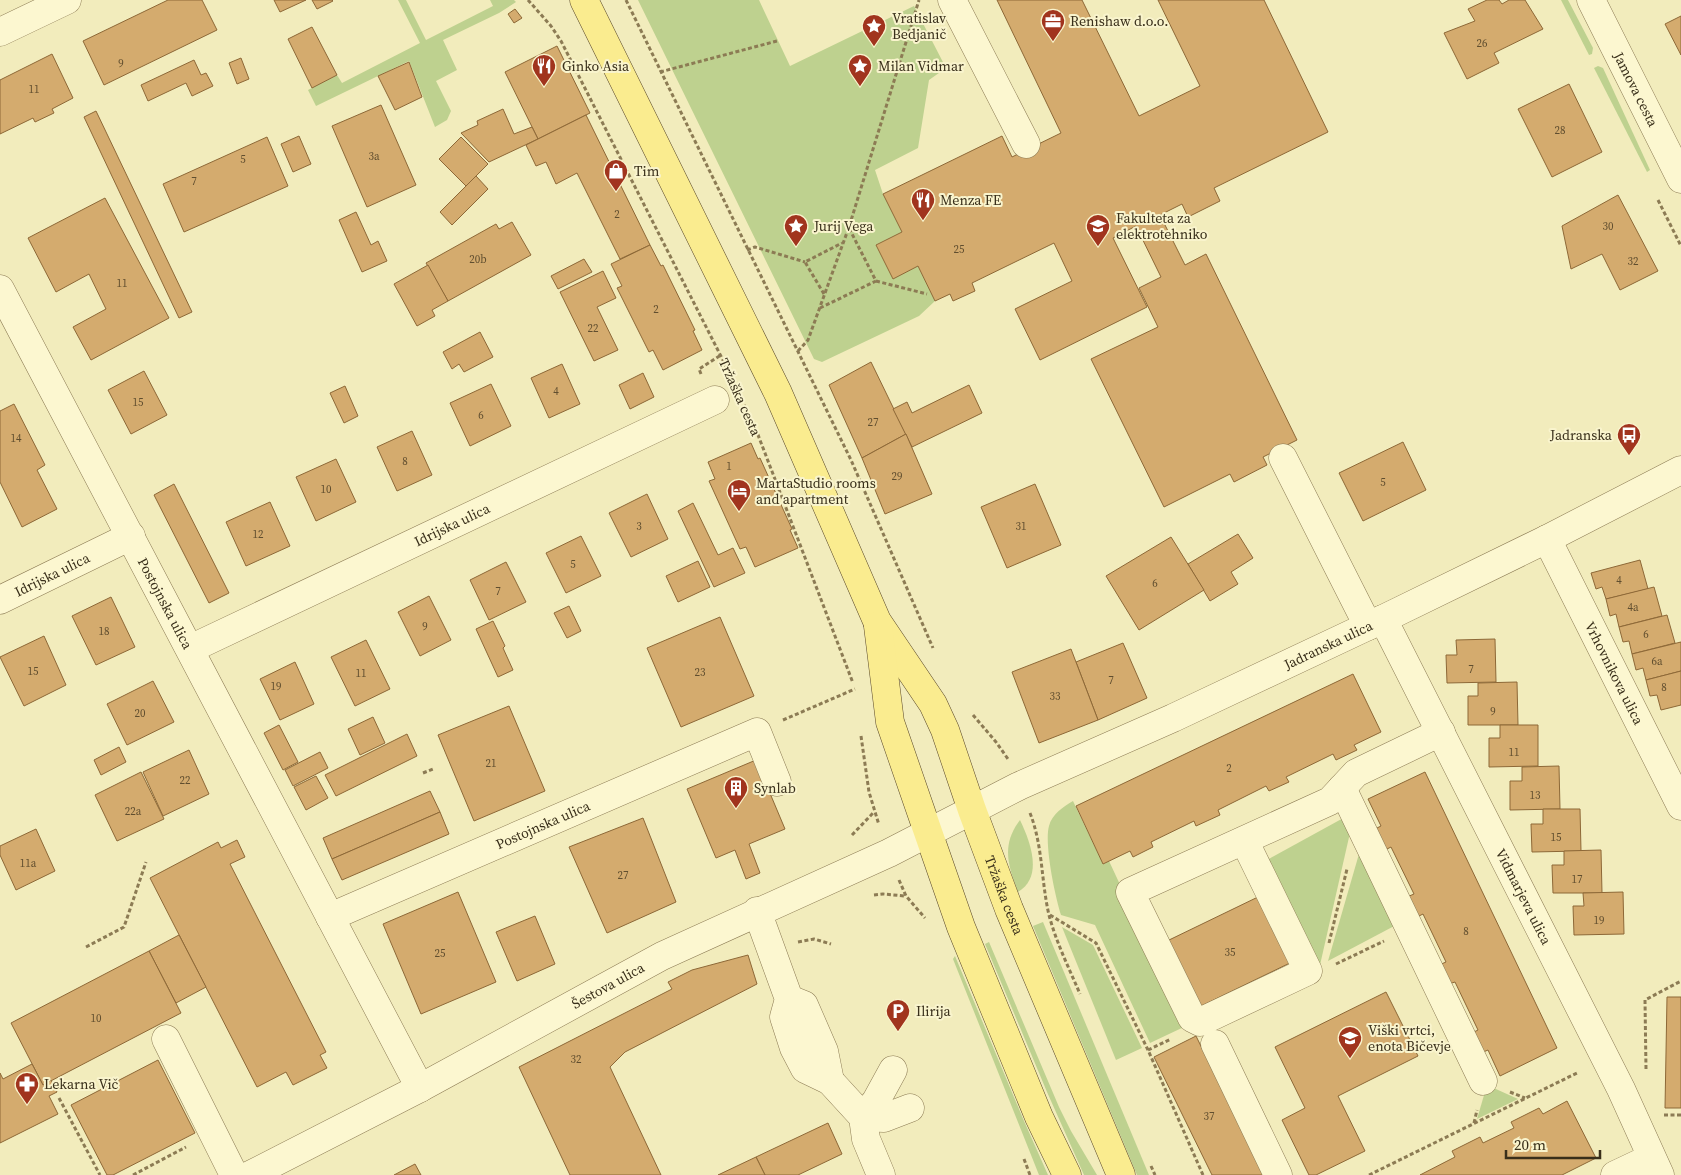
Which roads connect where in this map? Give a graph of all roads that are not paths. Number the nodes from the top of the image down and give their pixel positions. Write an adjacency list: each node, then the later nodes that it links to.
1 (67, 0): 5 (street)
2 (584, 0): 15 (main road, Tržaška cesta)
3 (952, 0): 6 (street)
4 (1591, 0): 7 (street, Jamova cesta)
5 (0, 32)
6 (1026, 144)
7 (1681, 179)
8 (0, 289): 12 (street, Postojnska ulica)
9 (730, 393): 17 (street, Idrijska ulica)
10 (1283, 458): 16 (street, Vidmarjeva ulica)
11 (1681, 470): 13 (street, Jadranska ulica)
12 (131, 536): 14 (street, Idrijska ulica); 17 (street, Postojnska ulica)
13 (1547, 539): 16 (street, Jadranska ulica); 21 (street, Vrhovnikova ulica)
14 (0, 600)
15 (878, 621): 22 (main road, Tržaška cesta); 23 (main road, Tržaška cesta)
16 (1375, 623): 18 (street, Vidmarjeva ulica); 22 (street, Jadranska ulica)
17 (190, 649): 26 (street, Postojnska ulica)
18 (1441, 732): 20 (street); 34 (street, Vidmarjeva ulica)
19 (777, 782): 26 (street, Postojnska ulica)
20 (1342, 788): 24 (street); 30 (street)
21 (1681, 806)
22 (972, 810): 23 (street, Šestova ulica); 39 (main road, Tržaška cesta)
23 (928, 832): 25 (street, Šestova ulica); 38 (main road, Tržaška cesta)
24 (1244, 840): 24 (street)
25 (757, 911): 31 (street, Šestova ulica); 33 (street)
26 (330, 917): 31 (street, Postojnska ulica)
27 (166, 1039): 35 (street)
28 (1216, 1044): 40 (street)
29 (893, 1070): 33 (street)
30 (1483, 1081)
31 (420, 1088): 36 (street, Šestova ulica)
32 (910, 1108): 33 (street)
33 (863, 1117): 37 (street)
34 (1656, 1166): 41 (street)
35 (234, 1175)
36 (250, 1175)
37 (881, 1175)
38 (1066, 1175)
39 (1121, 1175)
40 (1278, 1175)
41 (1614, 1175)

